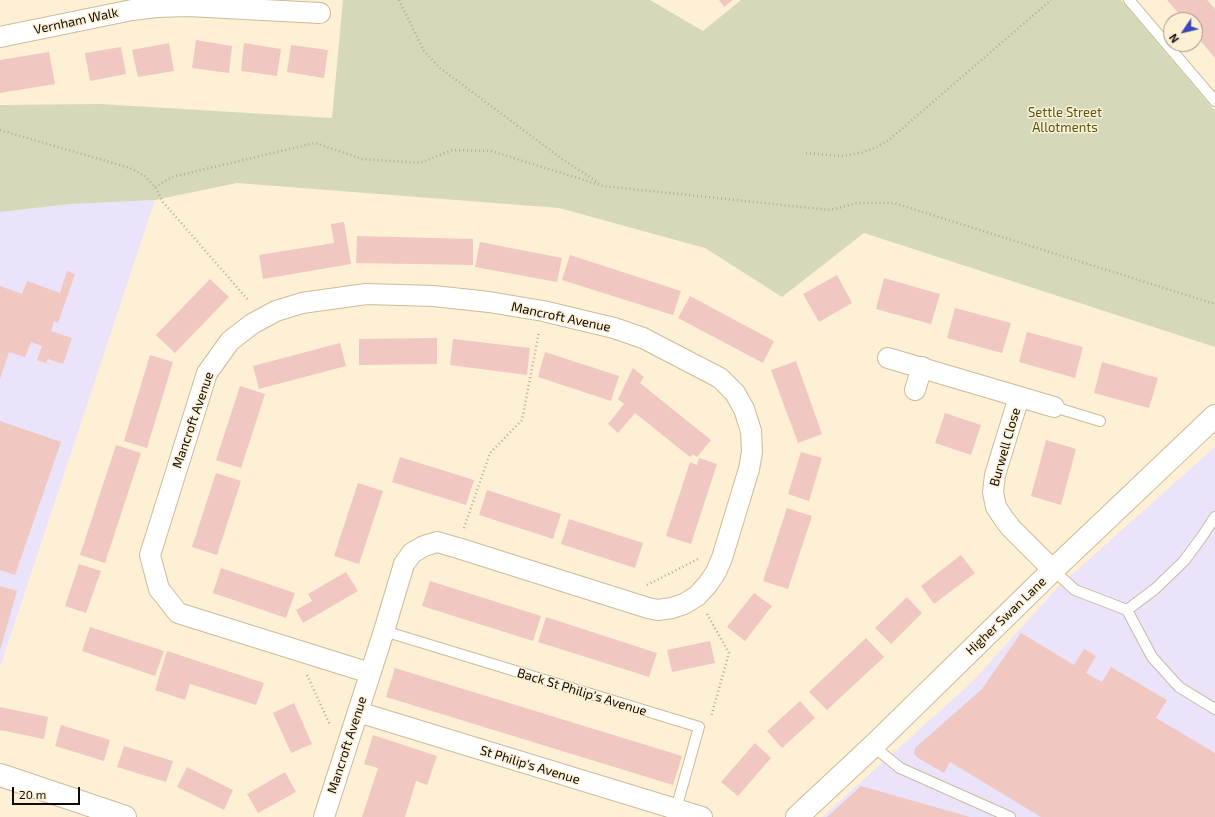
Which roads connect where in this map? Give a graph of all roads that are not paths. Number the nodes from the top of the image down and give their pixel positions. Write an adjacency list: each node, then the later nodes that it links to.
1 (1129, 0): 5 (lane)
2 (293, 6): 3 (street, Vernham Walk); 4 (street, Vernham Walk)
3 (320, 13)
4 (0, 37)
5 (1215, 101)
6 (888, 358): 7 (street, Burwell Close)
7 (922, 367): 8 (street); 9 (street, Burwell Close)
8 (915, 390)
9 (1019, 397): 10 (street, Burwell Close); 14 (street, Burwell Close)
10 (1054, 407): 12 (lane)
11 (1215, 416): 14 (street, Higher Swan Lane)
12 (1100, 421)
13 (1215, 516): 15 (lane)
14 (1053, 570): 15 (lane); 20 (street, Higher Swan Lane)
15 (1127, 610): 18 (lane)
16 (384, 631): 17 (street, Mancroft Avenue); 17 (street, Mancroft Avenue); 22 (lane, Back St Philip's Avenue)
17 (370, 673): 19 (street, Mancroft Avenue)
18 (1215, 709)
19 (358, 712): 22 (street, St Philip's Avenue); 24 (street, Mancroft Avenue)
20 (873, 746): 26 (street, Higher Swan Lane); 27 (lane)
21 (0, 775): 23 (street)
22 (676, 809): 25 (street, St Philip's Avenue)
23 (125, 817)
24 (324, 817)
25 (702, 817)
26 (797, 817)
27 (1010, 817)

